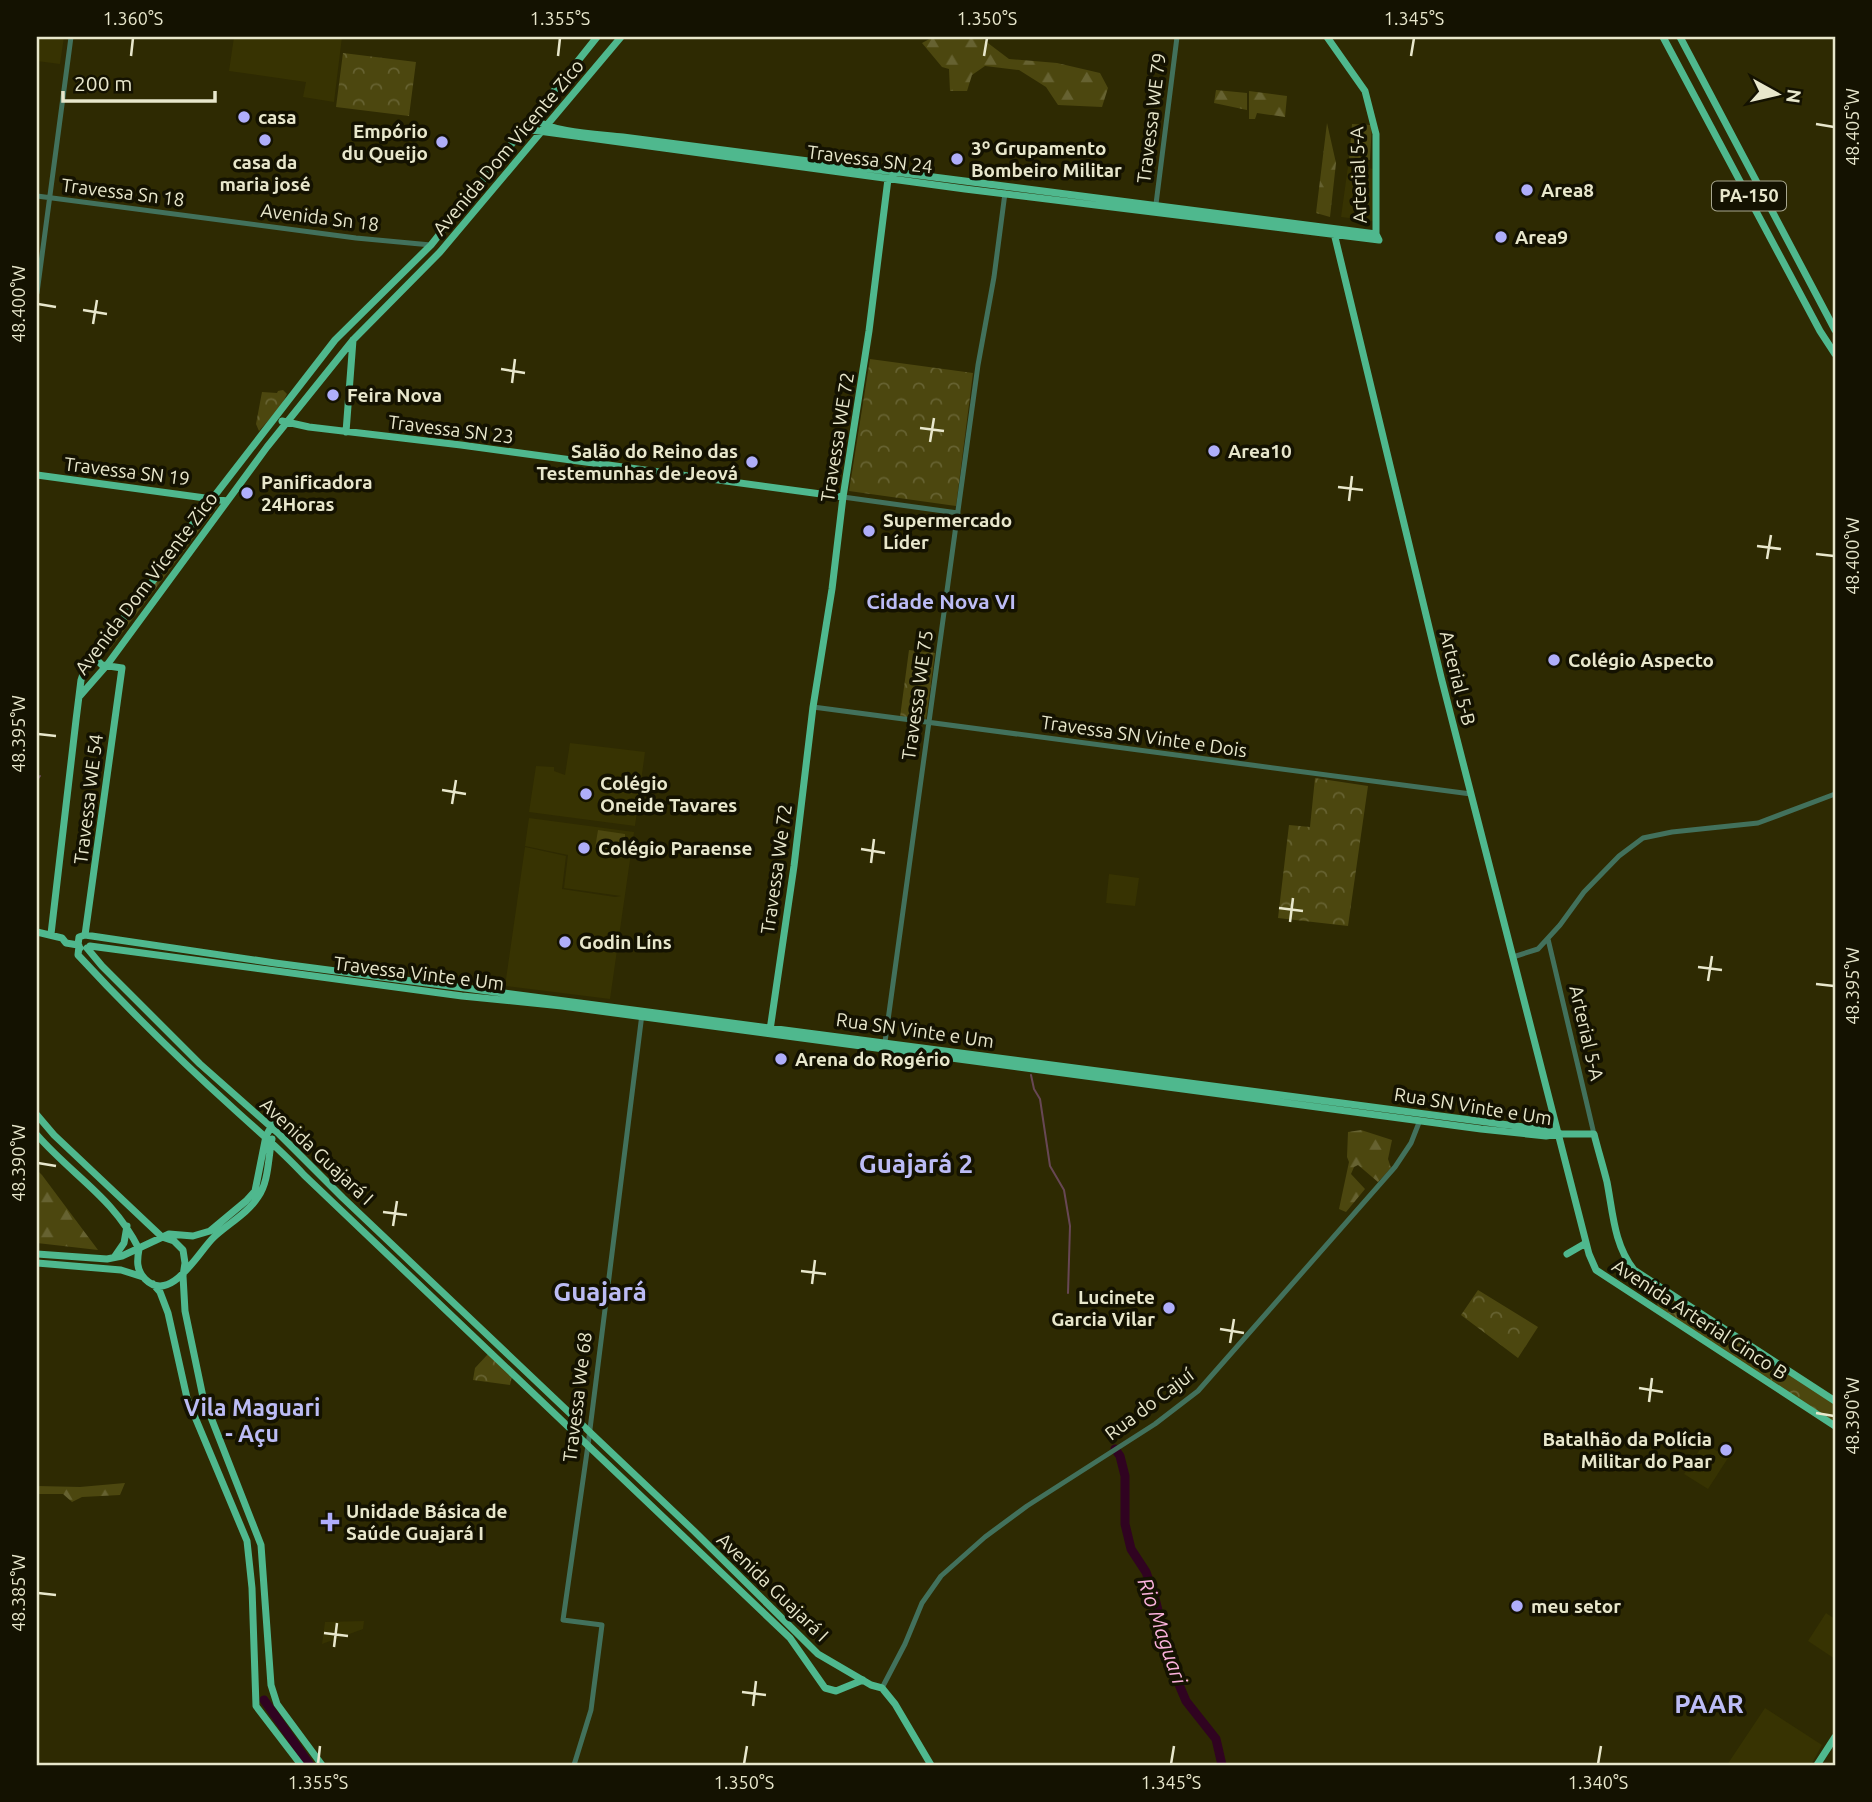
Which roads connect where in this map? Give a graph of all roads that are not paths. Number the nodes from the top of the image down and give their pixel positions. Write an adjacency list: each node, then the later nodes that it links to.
1 (71, 37): 17 (street)
2 (597, 37): 8 (main road, Avenida Dom Vicente Zico)
3 (621, 37): 9 (main road, Avenida Dom Vicente Zico)
4 (1177, 37): 18 (street, Travessa WE 79)
5 (1327, 37): 21 (main road, Arterial 5-A)
6 (1663, 37): 26 (main road, PA-150)
7 (1680, 37): 24 (main road, PA-150)
8 (554, 90): 9 (main road); 10 (main road, Avenida Dom Vicente Zico)
9 (566, 103): 11 (main road, Avenida Dom Vicente Zico)
10 (532, 118): 11 (main road, Travessa SN 24); 12 (main road, Avenida Dom Vicente Zico)
11 (546, 125): 13 (main road, Avenida Dom Vicente Zico); 14 (main road, Travessa SN 24)
12 (523, 129): 13 (main road, Travessa SN 24); 22 (main road, Avenida Dom Vicente Zico)
13 (540, 131): 14 (main road, Travessa SN 24); 25 (main road, Avenida Dom Vicente Zico)
14 (888, 174): 15 (main road, Travessa SN 24); 31 (main road, Travessa WE 72)
15 (1005, 190): 18 (main road, Travessa SN 24); 20 (main road, Travessa SN 24); 34 (street, Travessa WE 75)
16 (37, 196): 17 (street, Travessa Sn 18)
17 (50, 198): 19 (street, Travessa Sn 18); 23 (street)
18 (1156, 204): 20 (main road, Travessa SN 24)
19 (206, 218): 22 (street, Avenida Sn 18)
20 (1333, 232): 21 (main road, Travessa SN 24); 40 (main road, Arterial 5-B)
21 (1377, 237)
22 (431, 245): 27 (main road, Avenida Dom Vicente Zico)
23 (37, 293)
24 (1835, 330)
25 (353, 340): 28 (main road, Avenida Dom Vicente Zico); 29 (main road)
26 (1835, 354)
27 (276, 416): 28 (main road); 32 (main road, Avenida Dom Vicente Zico)
28 (286, 424): 29 (main road, Travessa SN 23); 33 (main road, Avenida Dom Vicente Zico)
29 (346, 432): 31 (main road, Travessa SN 23)
30 (37, 475): 32 (main road, Travessa SN 19)
31 (843, 496): 34 (street, Travessa SN 23); 38 (main road, Travessa WE 72)
32 (213, 498): 33 (main road); 35 (main road, Avenida Dom Vicente Zico)
33 (227, 501): 36 (main road, Avenida Dom Vicente Zico)
34 (958, 513): 39 (street, Travessa WE 75)
35 (93, 656): 36 (main road); 37 (main road, Avenida Dom Vicente Zico)
36 (107, 665): 37 (main road, Avenida Dom Vicente Zico); 45 (main road, Travessa WE 54)
37 (79, 698): 43 (main road)
38 (813, 707): 39 (street, Travessa SN Vinte e Dois); 51 (main road, Travessa We 72)
39 (928, 723): 40 (street, Travessa SN Vinte e Dois); 52 (street, Travessa WE 75)
40 (1471, 794): 47 (main road, Arterial 5-B)
41 (1835, 794): 44 (street)
42 (37, 932): 43 (main road)
43 (51, 934): 45 (main road)
44 (1548, 939): 47 (street); 61 (street, Arterial 5-A)
45 (82, 940): 46 (main road); 46 (main road); 48 (main road, Travessa Vinte e Um); 62 (main road, Avenida Guajará I)
46 (89, 947): 48 (main road, Travessa Vinte e Um); 58 (main road, Avenida Guajará I)
47 (1513, 957): 59 (main road, Arterial 5-B)
48 (622, 1012): 49 (main road, Travessa Vinte e Um)
49 (642, 1015): 50 (main road, Travessa Vinte e Um); 76 (street, Travessa We 68)
50 (743, 1027): 51 (main road, Rua SN Vinte e Um)
51 (769, 1030): 52 (main road, Rua SN Vinte e Um); 53 (main road, Rua SN Vinte e Um)
52 (885, 1042): 53 (main road, Rua SN Vinte e Um)
53 (1096, 1074): 54 (main road, Rua SN Vinte e Um)
54 (1322, 1104): 56 (main road, Rua SN Vinte e Um); 57 (main road, Rua SN Vinte e Um)
55 (37, 1115): 64 (main road)
56 (1420, 1120): 57 (main road, Rua SN Vinte e Um); 79 (street, Rua do Cajuí)
57 (1473, 1124): 59 (main road, Rua SN Vinte e Um)
58 (274, 1126): 62 (main road); 76 (main road, Avenida Guajará I)
59 (1559, 1134): 61 (main road, Rua SN Vinte e Um); 65 (main road, Avenida Arterial Cinco B)
60 (37, 1135): 63 (main road)
61 (1594, 1135): 74 (main road)
62 (269, 1138): 64 (main road); 72 (main road); 77 (main road, Avenida Guajará I)
63 (127, 1225): 66 (main road); 69 (main road)
64 (160, 1238): 66 (main road); 72 (main road)
65 (1586, 1243): 68 (main road); 75 (main road, Avenida Arterial Cinco B)
66 (141, 1248): 69 (main road); 71 (main road)
67 (37, 1254): 69 (main road)
68 (1567, 1254)
69 (114, 1258)
70 (37, 1263): 71 (main road)
71 (143, 1278): 73 (main road)
72 (180, 1278): 73 (main road); 82 (main road)
73 (157, 1285): 81 (main road)
74 (1835, 1401)
75 (1835, 1426)
76 (590, 1433): 77 (street, Travessa We 68); 78 (main road, Avenida Guajará I)
77 (588, 1445): 78 (main road, Avenida Guajará I); 83 (street, Travessa We 68)
78 (863, 1681): 79 (main road)
79 (882, 1688): 84 (main road)
80 (1835, 1737): 85 (main road)
81 (301, 1765)
82 (322, 1765)
83 (574, 1765)
84 (931, 1765)
85 (1817, 1765)

